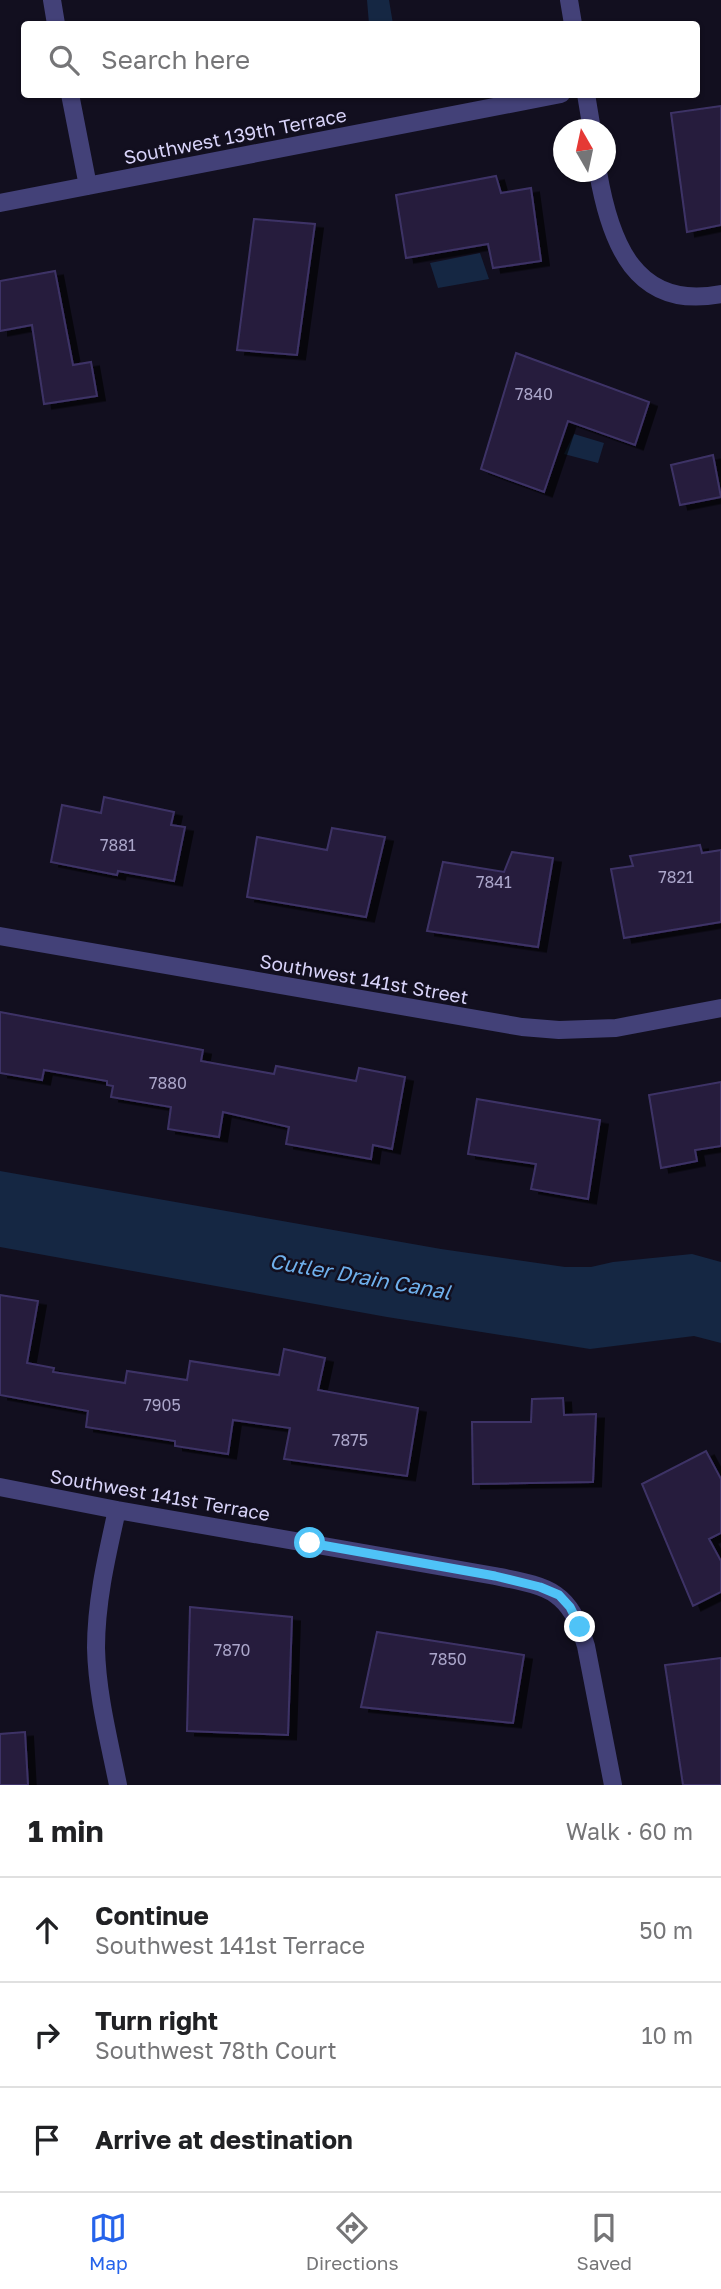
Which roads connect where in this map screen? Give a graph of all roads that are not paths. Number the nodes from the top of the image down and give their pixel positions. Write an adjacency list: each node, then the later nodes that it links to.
1 (52, 0): 3 (street)
2 (569, 0): 4 (street)
3 (56, 21)
4 (572, 21)
5 (71, 98): 10 (street)
6 (540, 98): 10 (street, Southwest 139th Terrace)
7 (587, 98): 8 (street)
8 (590, 119)
9 (600, 182): 12 (street)
10 (88, 186): 11 (street, Southwest 139th Terrace)
11 (0, 203)
12 (721, 293)
13 (0, 936): 14 (street, Southwest 141st Street)
14 (721, 1008)
15 (0, 1487): 16 (street, Southwest 141st Terrace)
16 (117, 1510): 17 (street); 18 (street, Southwest 141st Terrace)
17 (118, 1785)
18 (613, 1785)

